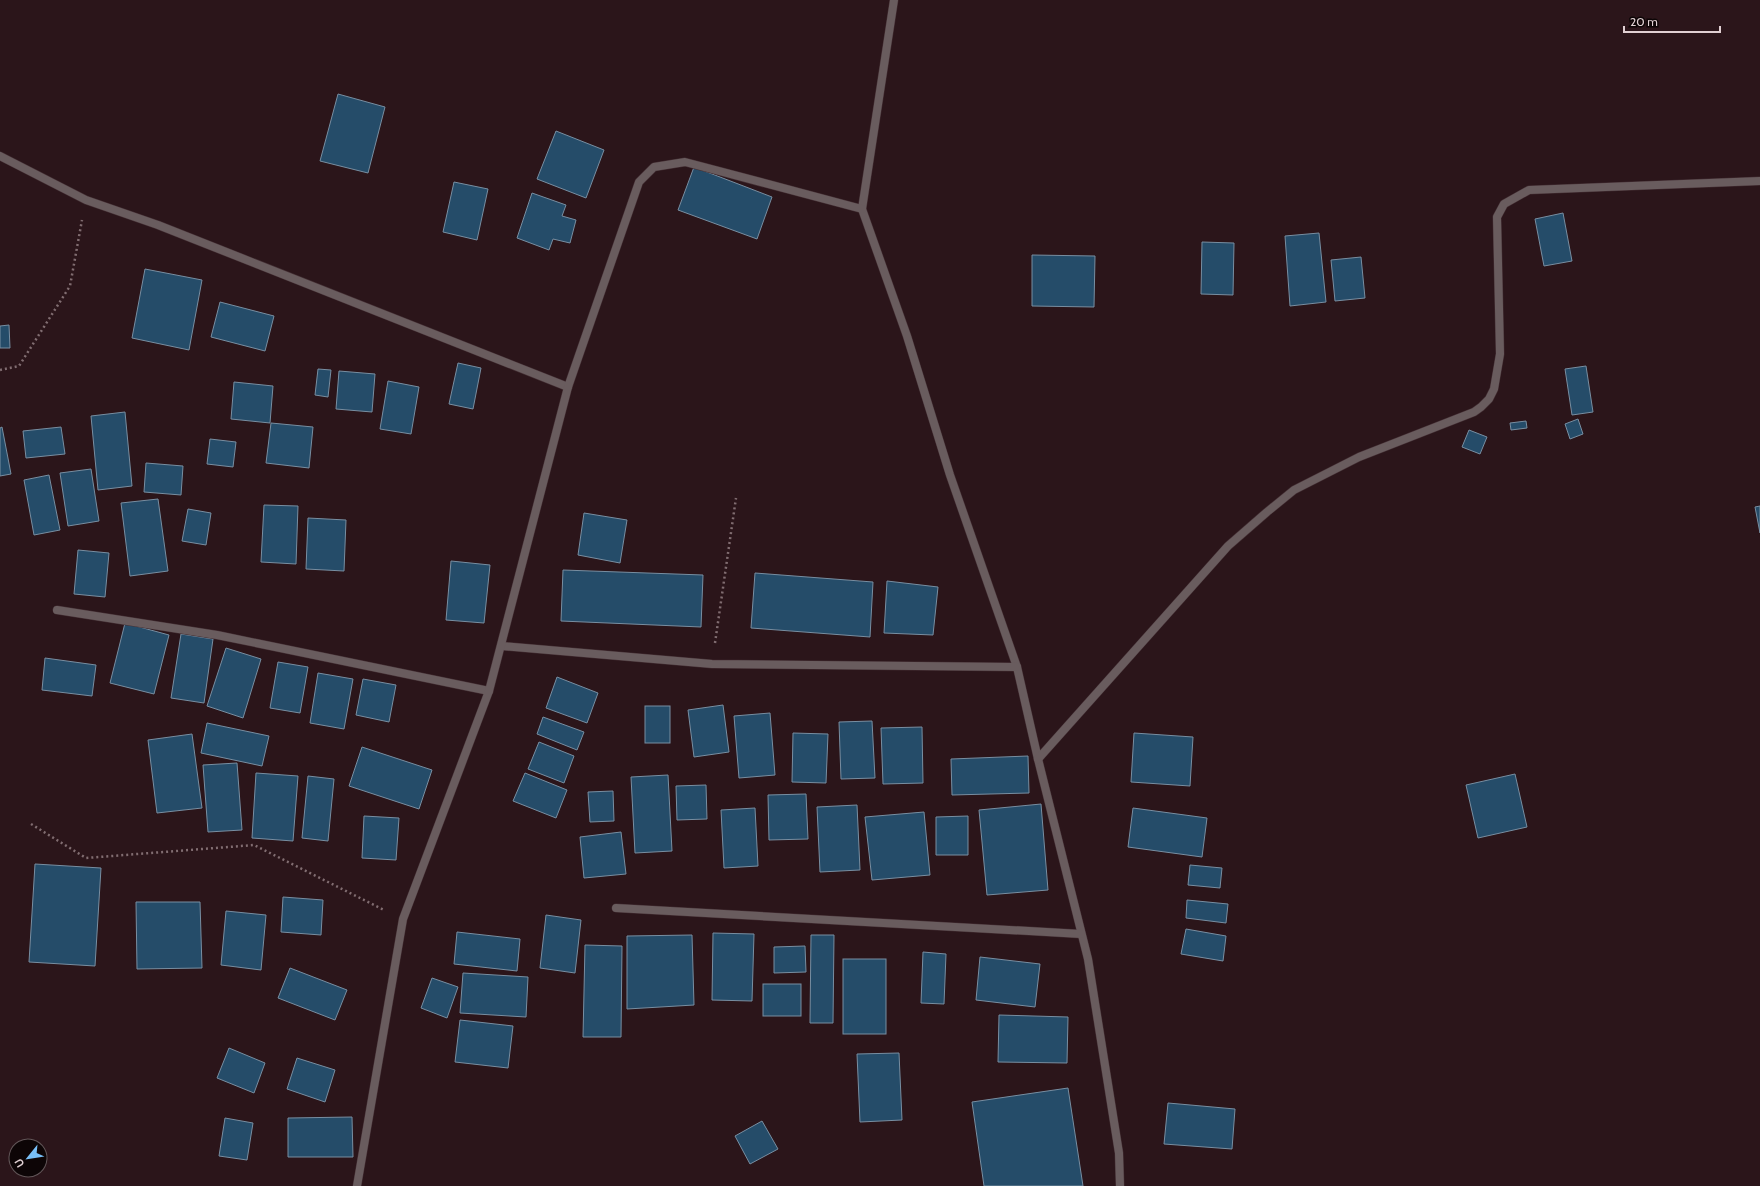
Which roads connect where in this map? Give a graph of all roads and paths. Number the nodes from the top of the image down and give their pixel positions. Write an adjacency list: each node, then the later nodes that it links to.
1 (894, 0): 5 (street)
2 (0, 156): 4 (street)
3 (1760, 181): 14 (street)
4 (86, 200): 6 (path); 7 (street)
5 (862, 209): 7 (street); 12 (street)
6 (0, 370)
7 (568, 388): 10 (street)
8 (736, 498): 11 (path)
9 (57, 610): 13 (street)
10 (502, 646): 11 (street); 13 (street)
11 (712, 664): 12 (street)
12 (1018, 667): 14 (street)
13 (490, 691): 17 (street)
14 (1038, 759): 18 (street)
15 (31, 824): 17 (path)
16 (616, 908): 18 (street)
17 (402, 919): 19 (street)
18 (1081, 934): 20 (street)
19 (357, 1186)
20 (1120, 1186)

